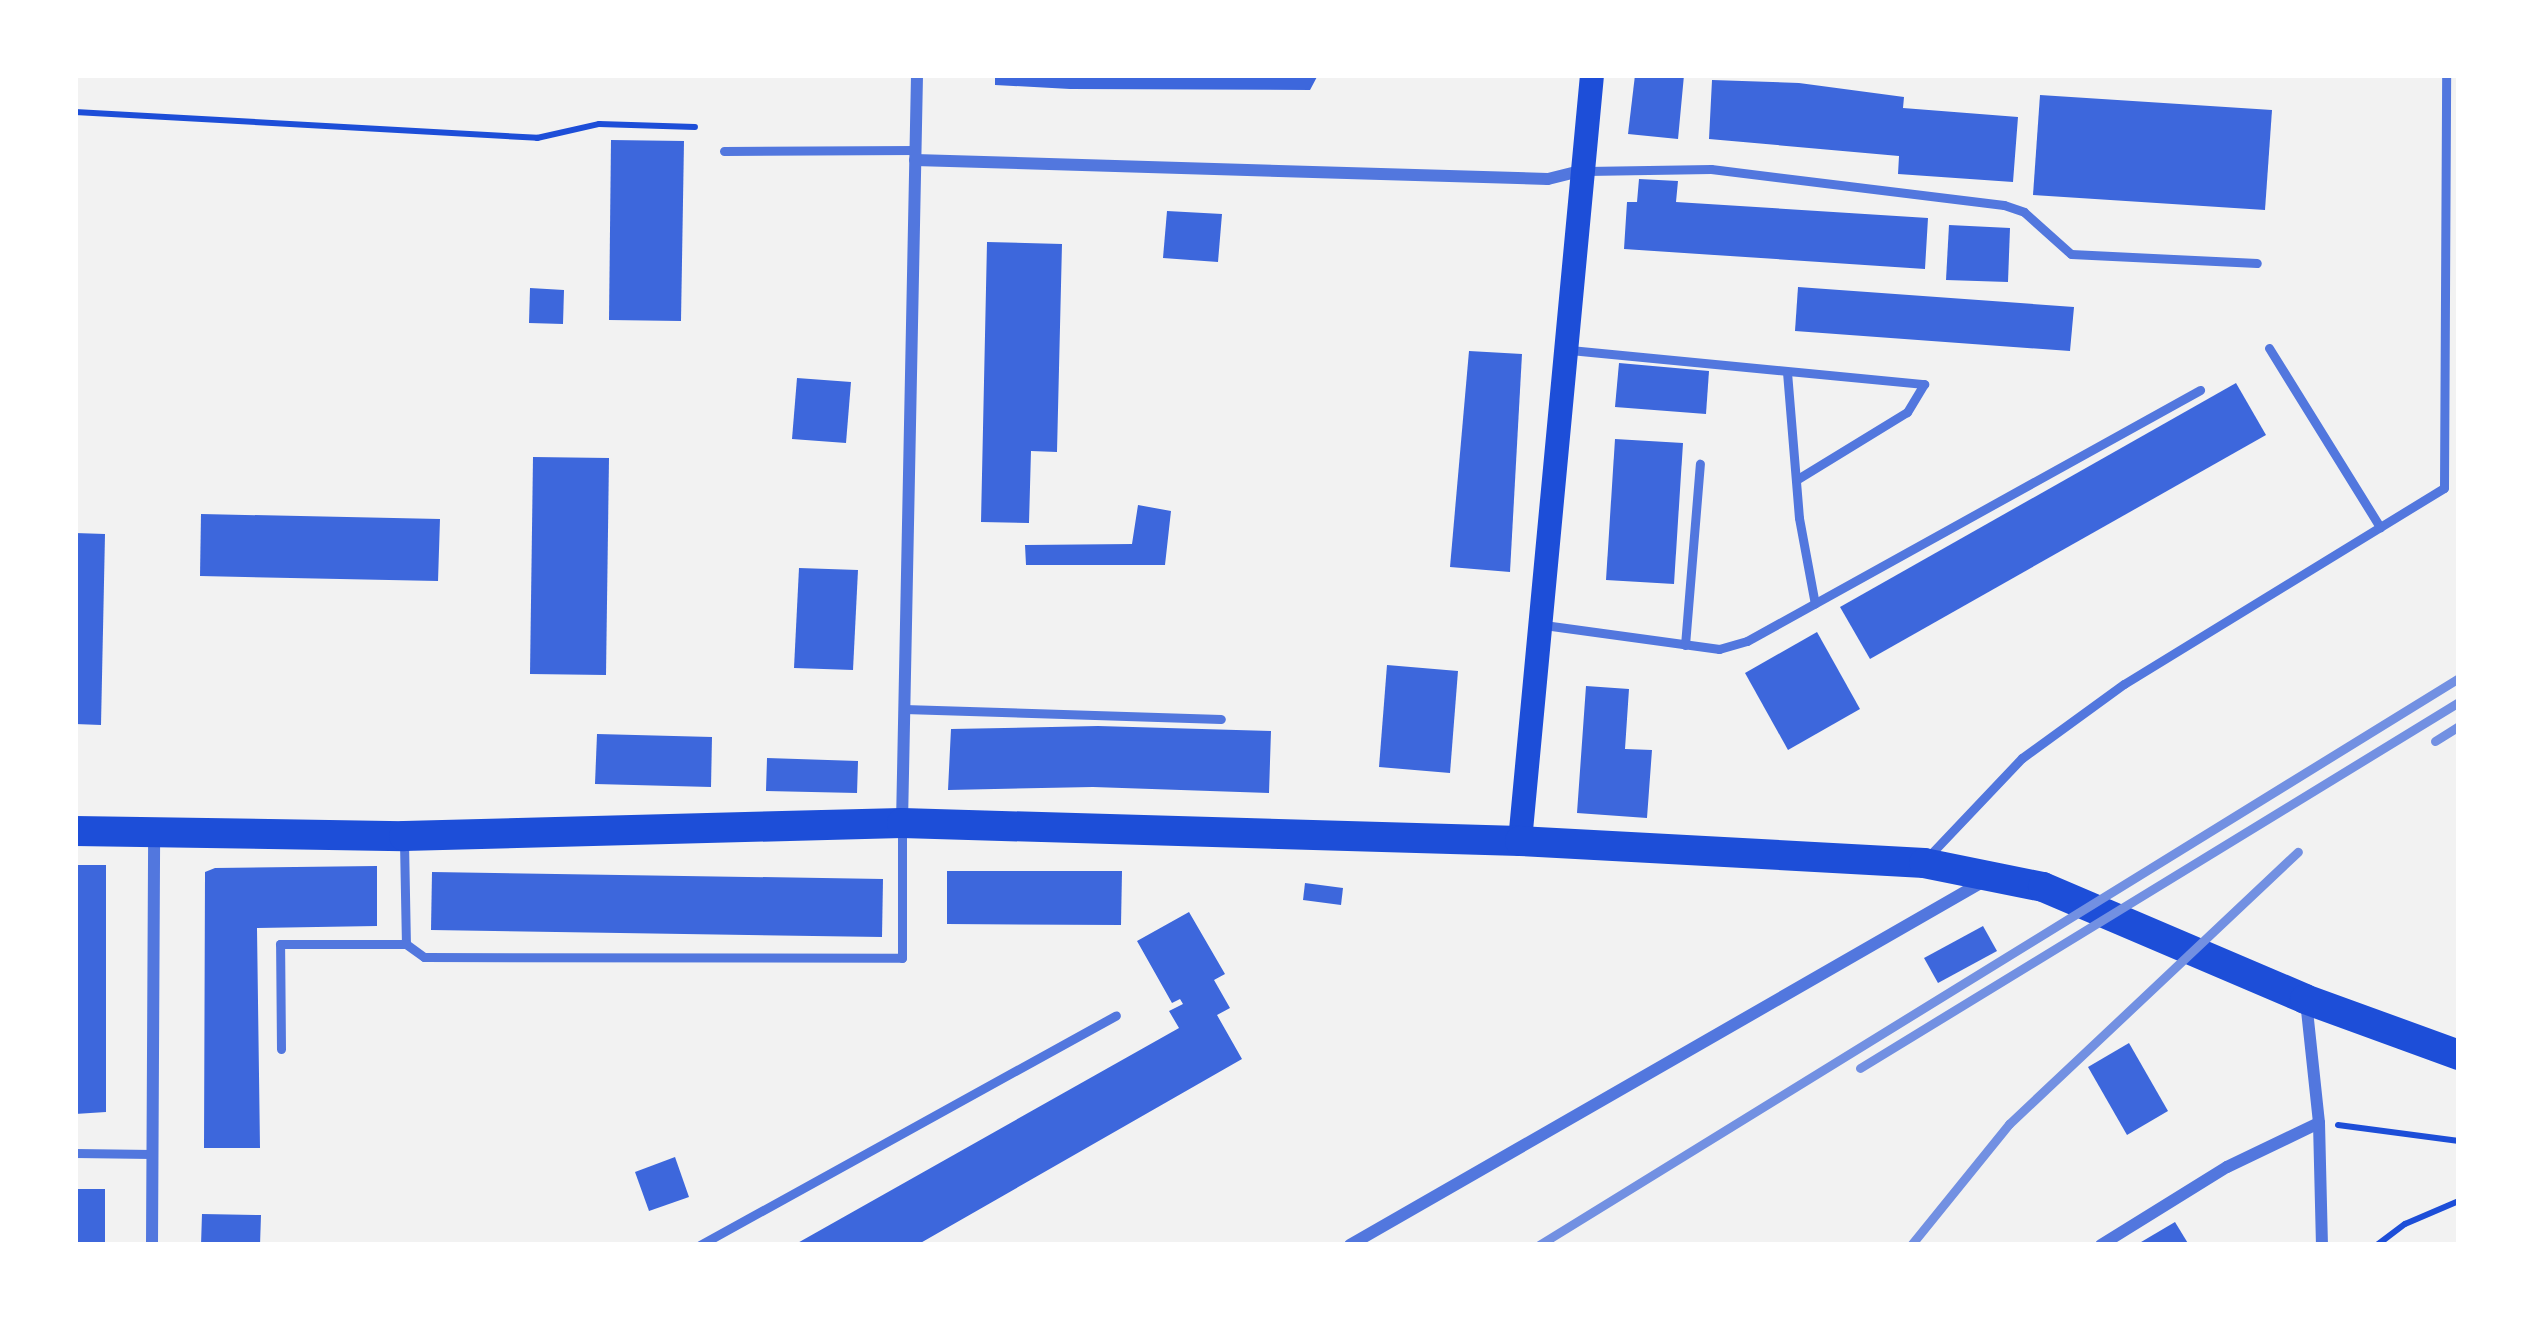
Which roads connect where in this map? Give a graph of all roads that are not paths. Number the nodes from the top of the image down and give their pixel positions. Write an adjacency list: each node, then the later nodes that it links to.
1 (917, 75): 5 (street)
2 (1592, 75): 6 (main road)
3 (2446, 75): 14 (lane)
4 (724, 151): 5 (lane)
5 (915, 155): 6 (street); 18 (street)
6 (1581, 171): 7 (lane); 9 (main road)
7 (2257, 263)
8 (2269, 348): 14 (lane)
9 (1564, 349): 10 (lane); 16 (main road)
10 (1787, 372): 13 (lane); 13 (lane)
11 (2200, 390): 15 (lane)
12 (1700, 464): 17 (lane)
13 (1796, 480): 15 (lane)
14 (2380, 527): 25 (lane)
15 (1815, 604): 17 (lane)
16 (1539, 624): 17 (lane); 24 (main road)
17 (1685, 645)
18 (904, 709): 19 (lane); 20 (street)
19 (1221, 719)
20 (902, 823): 23 (main road); 24 (main road); 27 (lane)
21 (154, 830): 22 (main road); 23 (main road); 34 (street)
22 (75, 831)
23 (404, 836): 27 (lane)
24 (1520, 841): 25 (main road)
25 (1924, 862): 26 (main road)
26 (1995, 875): 28 (main road); 37 (street)
27 (406, 944): 30 (lane)
28 (2306, 999): 31 (main road); 32 (street)
29 (1116, 1015): 35 (lane)
30 (281, 1049)
31 (2459, 1055)
32 (2319, 1123): 38 (street); 39 (street)
33 (75, 1153): 34 (lane)
34 (152, 1154): 36 (street)
35 (706, 1244)
36 (152, 1245)
37 (1350, 1245)
38 (2101, 1245)
39 (2322, 1245)

